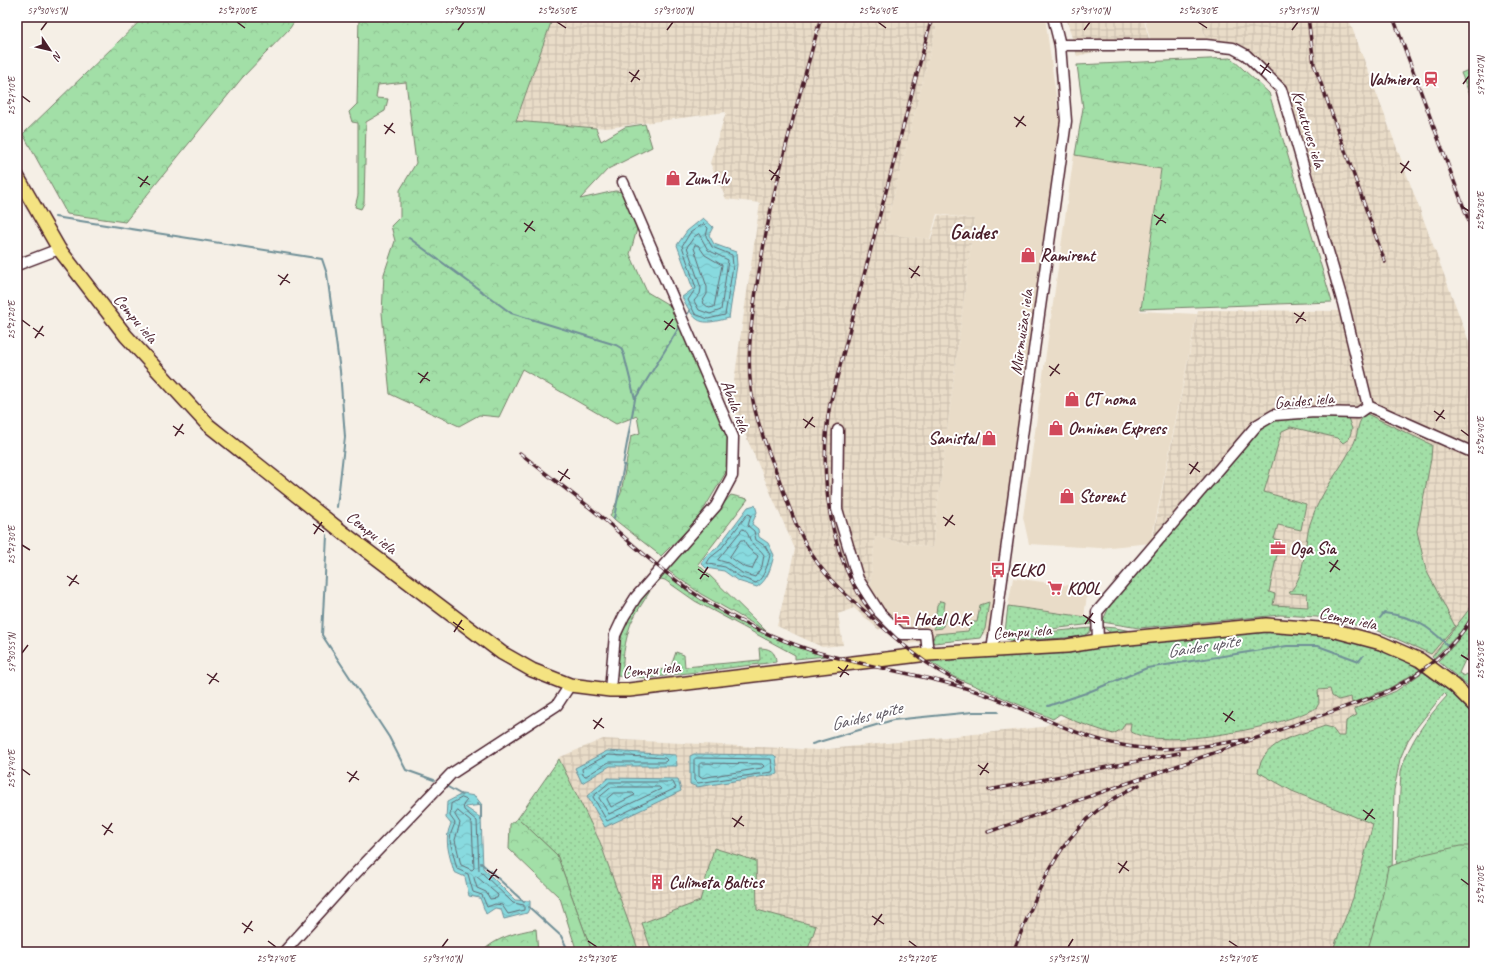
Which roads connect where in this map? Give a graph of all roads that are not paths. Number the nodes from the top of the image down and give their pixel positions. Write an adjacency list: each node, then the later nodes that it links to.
1 (1053, 17): 2 (street, Mūrmuižas iela)
2 (1060, 45): 7 (street, Krautuves iela); 11 (street, Mūrmuižas iela)
3 (17, 176): 5 (main road, Cempu iela)
4 (623, 182): 14 (street, Abula iela)
5 (59, 249): 6 (street); 13 (main road, Cempu iela)
6 (17, 265)
7 (1368, 406): 9 (street); 10 (street, Gaides iela)
8 (838, 430): 12 (street)
9 (1474, 453)
10 (1098, 640): 11 (main road, Cempu iela); 15 (main road, Cempu iela)
11 (992, 651): 12 (main road, Cempu iela)
12 (928, 654): 14 (main road, Cempu iela)
13 (570, 685): 14 (main road, Cempu iela); 16 (street)
14 (610, 690)
15 (1474, 705)
16 (284, 952)

